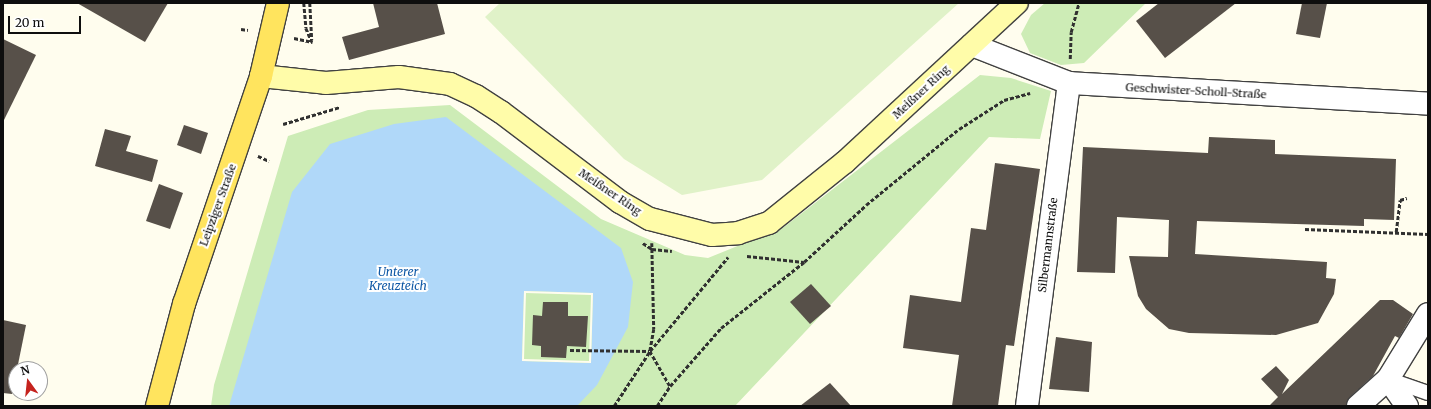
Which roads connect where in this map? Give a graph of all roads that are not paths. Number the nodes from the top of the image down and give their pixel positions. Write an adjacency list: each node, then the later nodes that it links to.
1 (278, 3): 4 (main road, Leipziger Straße)
2 (1018, 3): 3 (main road, Meißner Ring)
3 (972, 45): 4 (main road, Meißner Ring); 5 (street, Geschwister-Scholl-Straße)
4 (261, 76): 10 (main road, Leipziger Straße)
5 (1069, 84): 6 (street, Geschwister-Scholl-Straße); 11 (street, Silbermannstraße)
6 (1428, 104)
7 (1428, 314): 8 (street)
8 (1388, 379): 9 (lane); 12 (street); 13 (street)
9 (1428, 393)
10 (157, 406)
11 (1027, 406)
12 (1358, 406)
13 (1407, 406)

